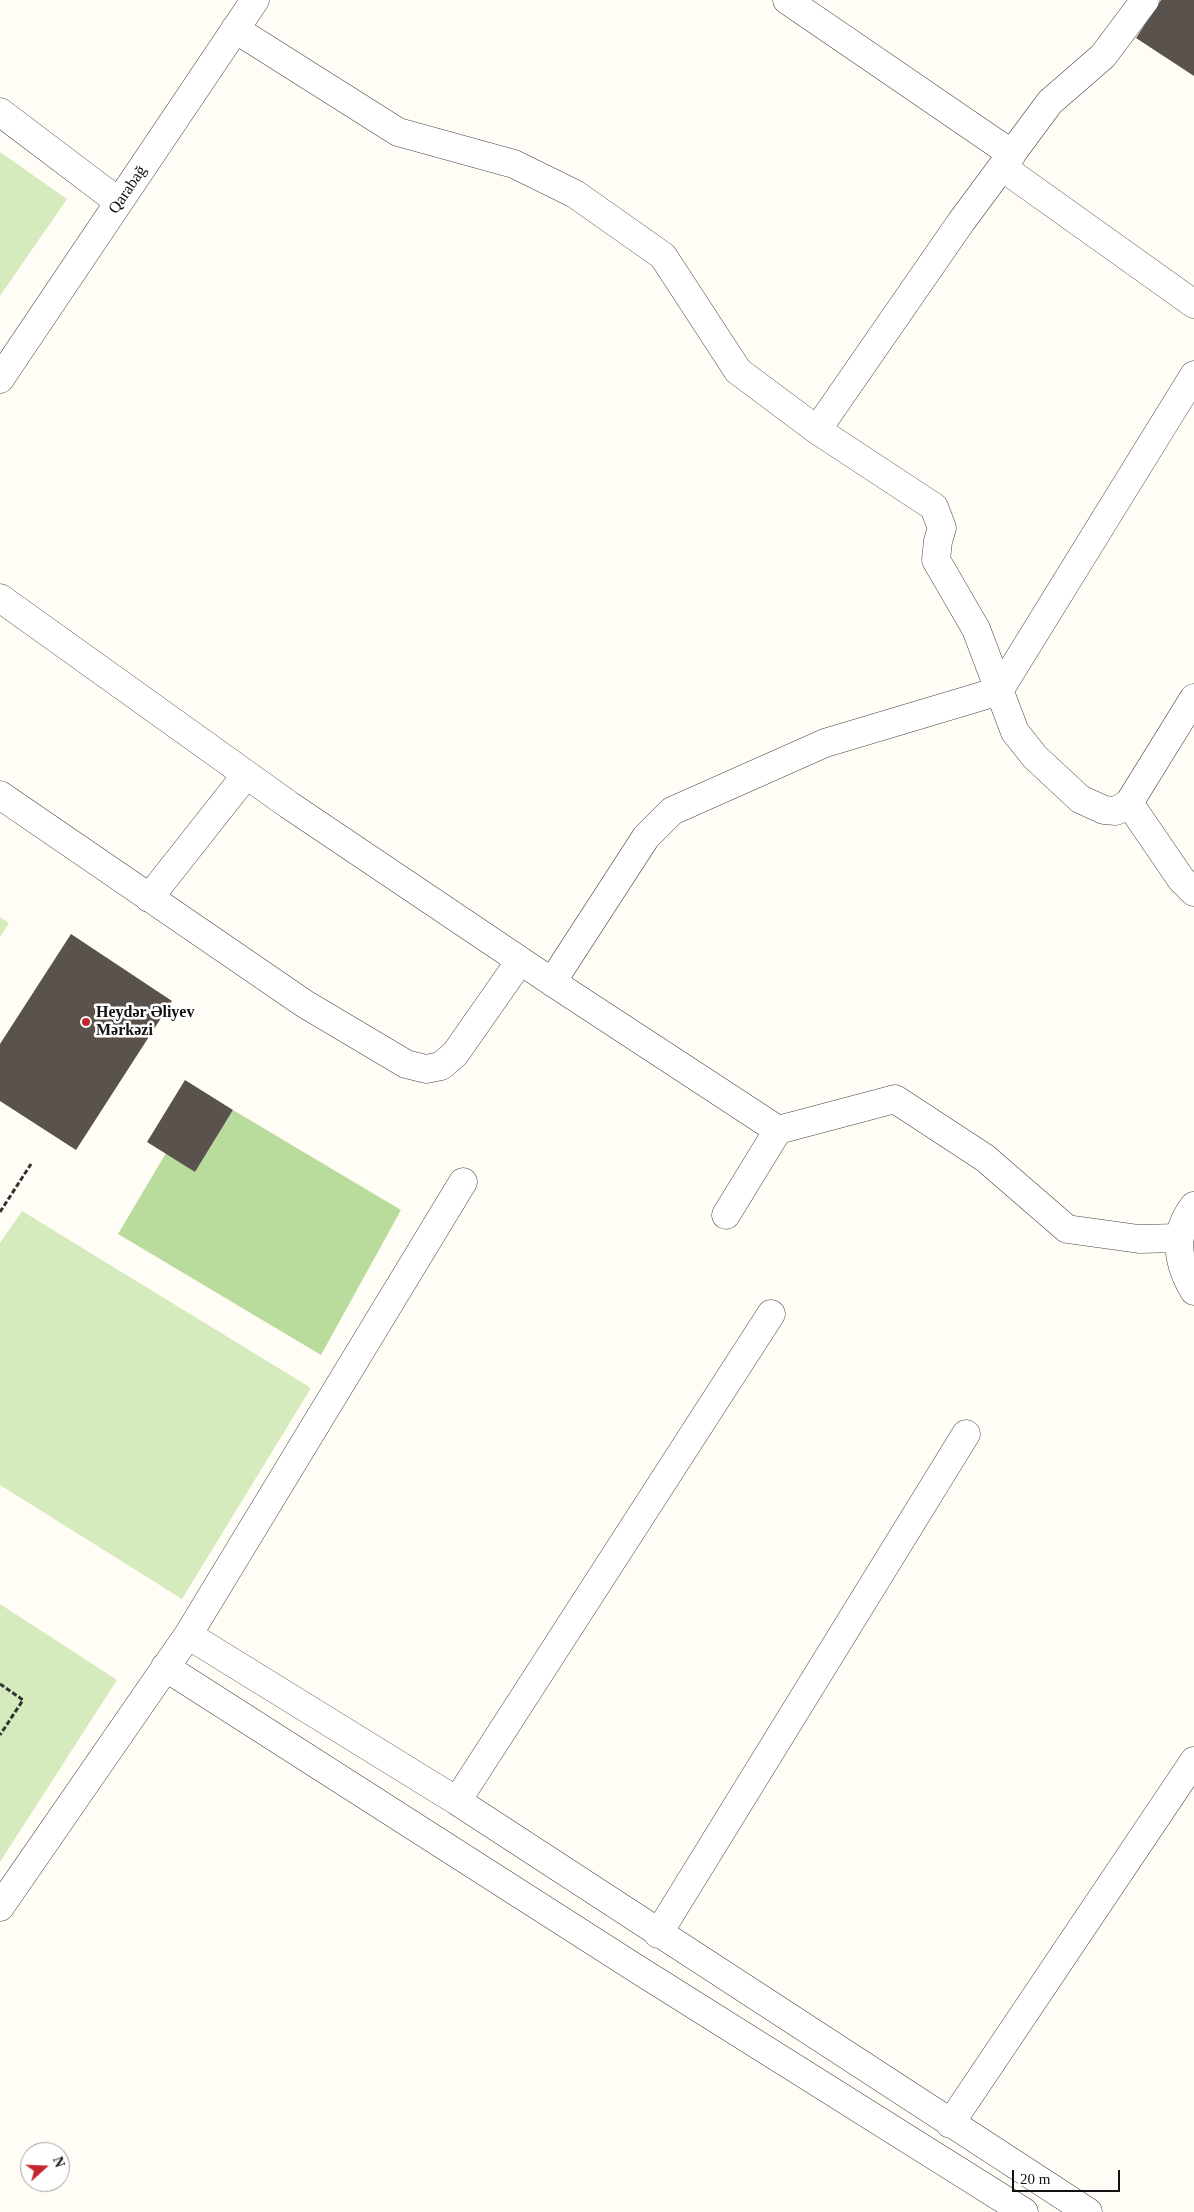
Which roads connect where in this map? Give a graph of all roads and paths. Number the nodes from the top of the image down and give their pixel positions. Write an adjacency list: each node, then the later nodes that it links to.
1 (255, 0): 4 (street, Qarabağ)
2 (787, 0): 6 (street)
3 (1145, 0): 6 (street)
4 (235, 29): 7 (street, Qarabağ); 11 (street)
5 (0, 112): 7 (street)
6 (1007, 160): 8 (street); 11 (street)
7 (119, 202): 10 (street, Qarabağ)
8 (1194, 304)
9 (1194, 374): 13 (street)
10 (0, 379)
11 (816, 430): 13 (street)
12 (0, 598): 15 (street)
13 (999, 691): 17 (street); 21 (street)
14 (1194, 698): 17 (street)
15 (246, 774): 19 (street); 20 (street)
16 (0, 795): 19 (street)
17 (1129, 803): 18 (street)
18 (1194, 892)
19 (149, 898): 20 (street)
20 (520, 961): 21 (street)
21 (552, 982): 22 (street)
22 (778, 1130): 27 (street); 28 (street)
23 (31, 1164): 26 (path)
24 (463, 1182): 32 (street)
25 (1194, 1206): 28 (street)
26 (0, 1212)
27 (726, 1215)
28 (1178, 1238): 29 (street)
29 (1194, 1291)
30 (771, 1314): 37 (street)
31 (966, 1434): 39 (street)
32 (188, 1635): 33 (street); 37 (street)
33 (165, 1667): 38 (street); 41 (street)
34 (0, 1684): 35 (path)
35 (0, 1735)
36 (1194, 1761): 40 (street)
37 (457, 1801): 39 (street)
38 (0, 1907)
39 (658, 1934): 40 (street)
40 (950, 2124): 42 (street)
41 (1024, 2212)
42 (1088, 2212)

